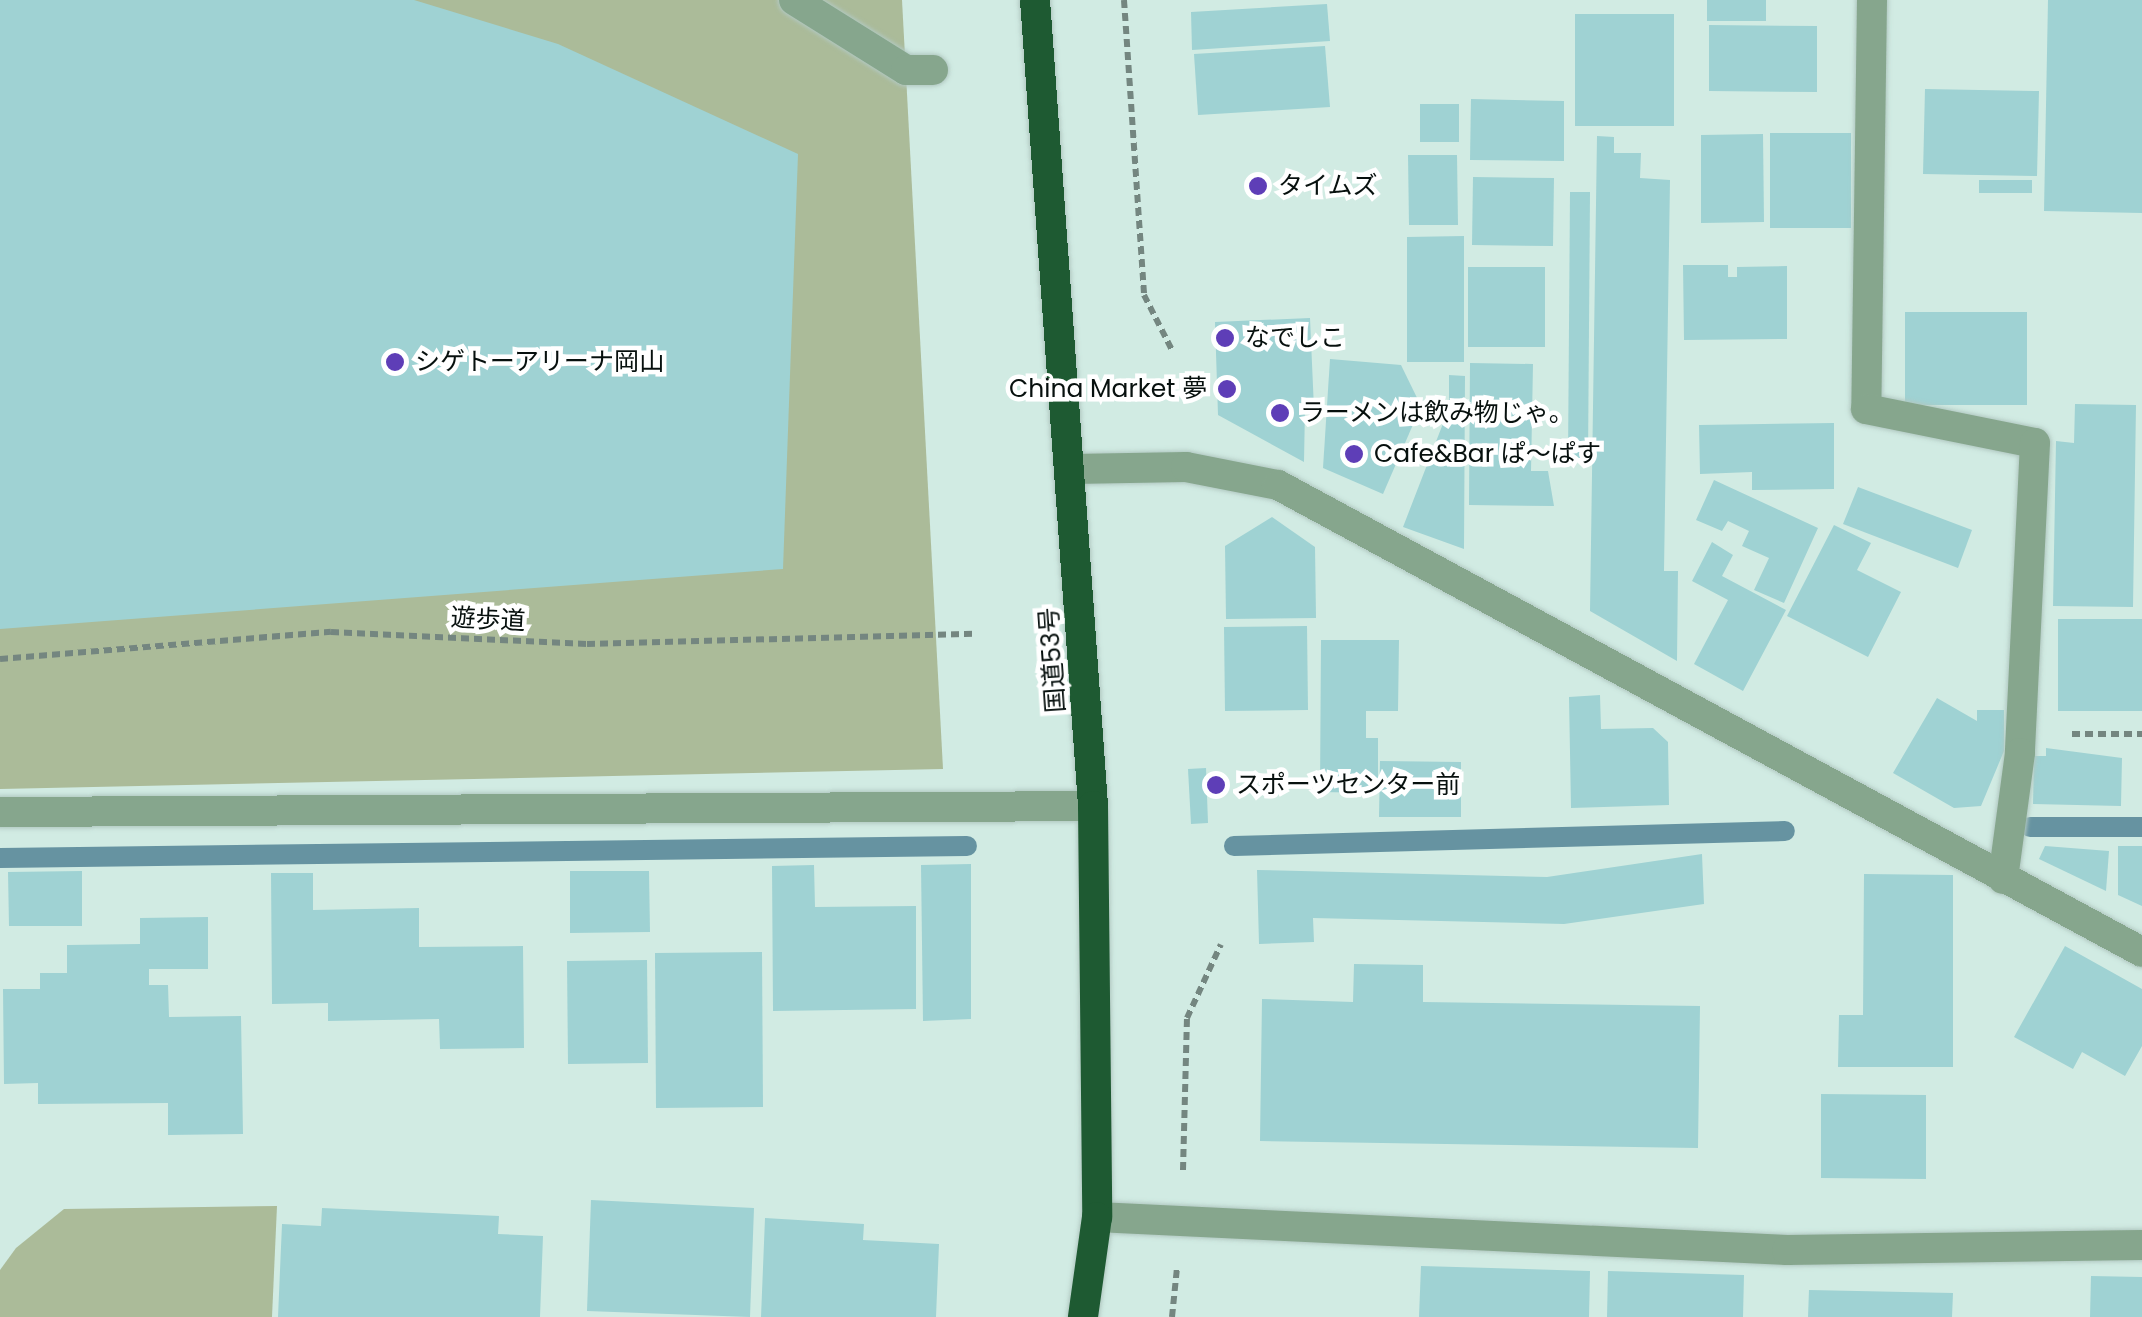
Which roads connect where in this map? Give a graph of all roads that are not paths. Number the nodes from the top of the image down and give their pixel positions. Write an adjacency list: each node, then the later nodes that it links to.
1 (794, 0): 4 (street)
2 (1035, 0): 5 (highway, 国道53号)
3 (1872, 0): 8 (street)
4 (933, 70)
5 (1072, 469): 6 (highway, 国道53号); 8 (street)
6 (1094, 806): 7 (street); 10 (highway, 国道53号)
7 (0, 812)
8 (2002, 878): 9 (street)
9 (2142, 952)
10 (1097, 1217): 11 (street); 12 (highway, 国道53号)
11 (2142, 1245)
12 (1083, 1317)

